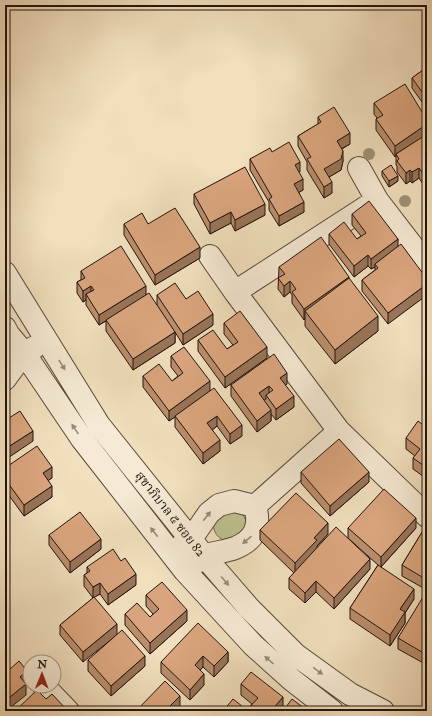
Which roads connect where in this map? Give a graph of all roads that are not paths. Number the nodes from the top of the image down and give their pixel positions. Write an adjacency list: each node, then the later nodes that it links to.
1 (359, 168): 2 (street)
2 (377, 200): 4 (street); 6 (street)
3 (210, 256): 6 (street)
4 (427, 266)
5 (5, 273): 7 (street, สุขาภิบาล ๕ ซอย 82)
6 (235, 292): 12 (street)
7 (32, 318): 8 (street); 9 (street, สุขาภิบาล ๕ ซอย 82)
8 (6, 332): 10 (street, สุขาภิบาล ๕ ซอย 82)
9 (47, 340): 10 (street); 15 (street, สุขาภิบาล ๕ ซอย 82, one-way to 15)
10 (24, 353): 11 (street); 16 (street, สุขาภิบาล ๕ ซอย 82, one-way to 10)
11 (5, 379)
12 (339, 431): 13 (street); 14 (street)
13 (254, 506): 15 (street, one-way to 13); 17 (street, one-way to 17)
14 (427, 516)
15 (191, 539): 16 (street); 17 (street, สุขาภิบาล ๕ ซอย 82)
16 (171, 553): 18 (street, สุขาภิบาล ๕ ซอย 82)
17 (204, 556): 18 (street); 20 (street, สุขาภิบาล ๕ ซอย 82, one-way to 20)
18 (185, 571): 22 (street, สุขาภิบาล ๕ ซอย 82, one-way to 18)
19 (52, 694): 21 (street)
20 (378, 710)
21 (68, 711)
22 (332, 711)

